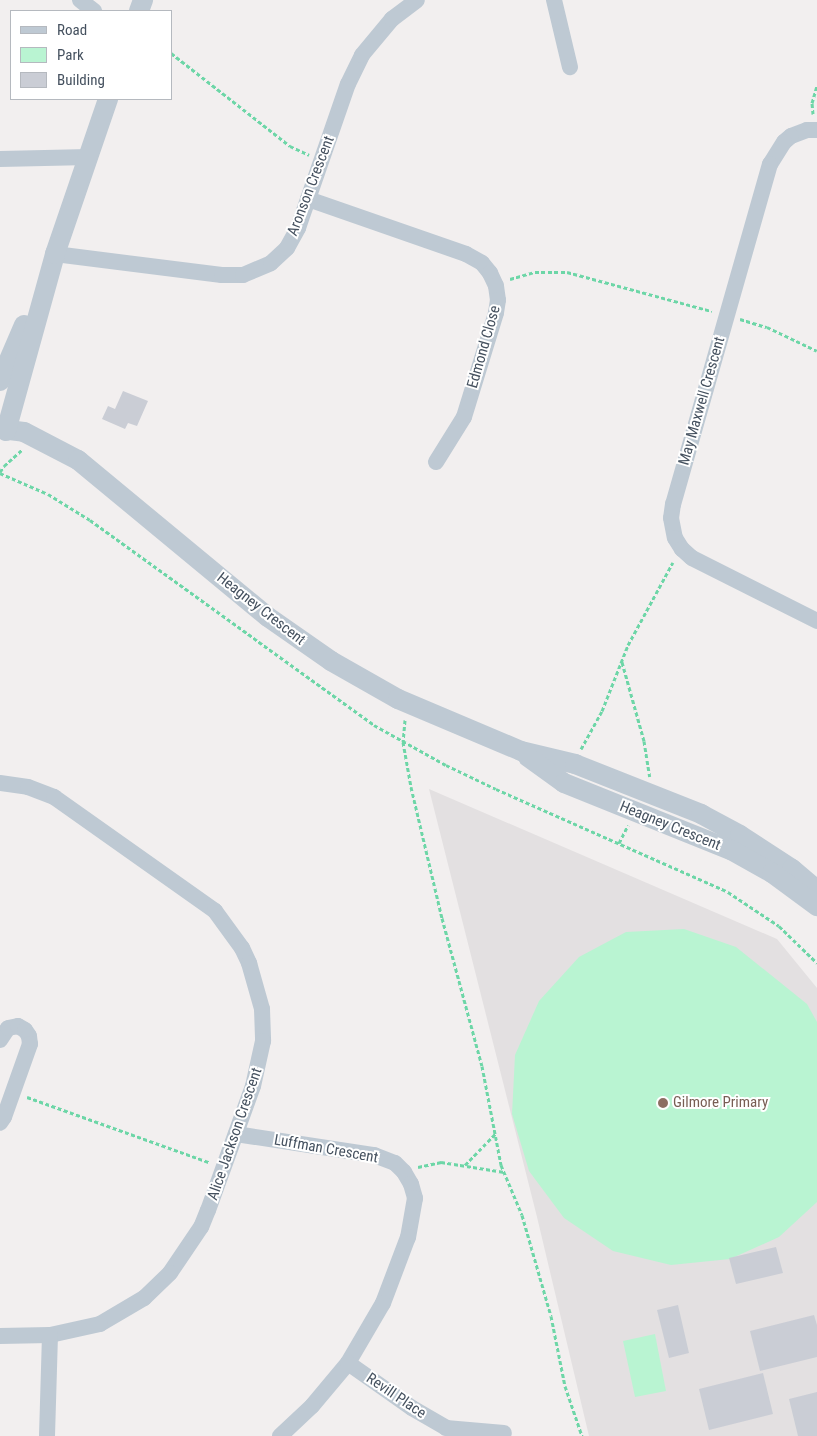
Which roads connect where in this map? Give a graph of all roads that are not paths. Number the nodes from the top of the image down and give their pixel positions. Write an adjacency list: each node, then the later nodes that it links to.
1 (80, 0): 4 (street)
2 (417, 0): 10 (street, Aronson Crescent)
3 (554, 0): 5 (street)
4 (93, 10)
5 (570, 67)
6 (108, 100): 8 (street)
7 (816, 130): 15 (street, May Maxwell Crescent)
8 (88, 156): 9 (street); 11 (street)
9 (0, 159)
10 (308, 199): 11 (street, Aronson Crescent); 14 (street, Edmond Close)
11 (55, 254): 12 (street); 13 (street)
12 (0, 381)
13 (11, 428): 17 (street, Heagney Crescent)
14 (436, 462)
15 (817, 621)
16 (0, 783): 20 (street, Alice Jackson Crescent)
17 (813, 895)
18 (0, 1040): 19 (street)
19 (0, 1123)
20 (236, 1134): 21 (street, Alice Jackson Crescent); 23 (street, Luffman Crescent)
21 (50, 1335): 22 (street, Alice Jackson Crescent); 25 (street)
22 (0, 1336)
23 (348, 1363): 24 (street, Revill Place); 26 (street)
24 (504, 1433)
25 (47, 1436)
26 (280, 1436)

